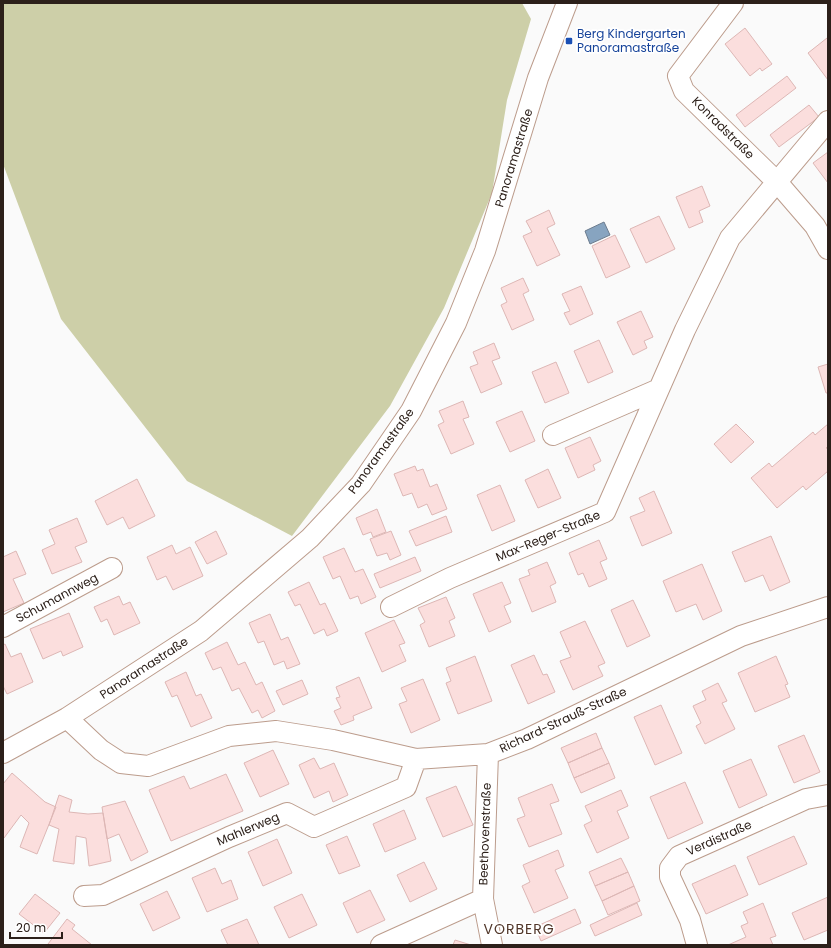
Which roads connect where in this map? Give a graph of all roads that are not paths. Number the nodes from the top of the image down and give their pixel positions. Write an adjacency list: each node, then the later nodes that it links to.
1 (567, 3): 12 (street, Panoramastraße)
2 (734, 3): 4 (street, Konradstraße)
3 (828, 121): 4 (street, Max-Reger-Straße)
4 (777, 182): 5 (street, Konradstraße); 6 (street, Max-Reger-Straße)
5 (828, 250)
6 (659, 389): 7 (street); 9 (street, Max-Reger-Straße)
7 (553, 435)
8 (112, 568): 11 (street, Schumannweg)
9 (391, 607)
10 (828, 607): 14 (street, Richard-Strauß-Straße)
11 (3, 627)
12 (67, 718): 13 (street, Panoramastraße); 15 (street, Richard-Strauß-Straße)
13 (3, 752)
14 (488, 754): 15 (street, Richard-Strauß-Straße); 18 (street, Beethovenstraße)
15 (416, 759): 17 (street, Mahlerweg)
16 (828, 795): 21 (street, Verdistraße)
17 (84, 896)
18 (483, 899): 19 (street, Beethovenstraße); 20 (street)
19 (381, 945)
20 (492, 945)
21 (697, 945)

